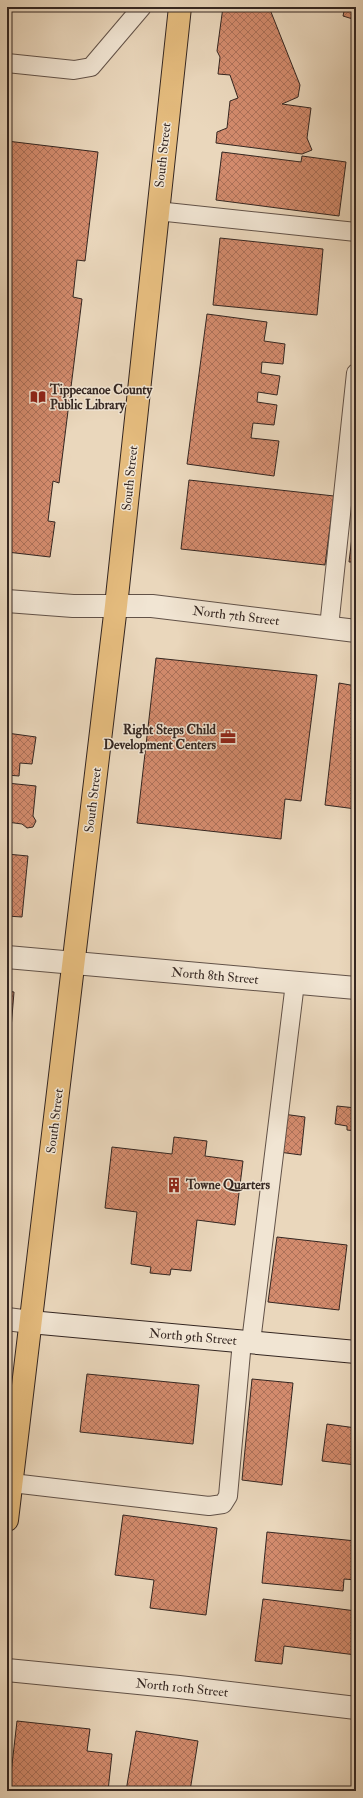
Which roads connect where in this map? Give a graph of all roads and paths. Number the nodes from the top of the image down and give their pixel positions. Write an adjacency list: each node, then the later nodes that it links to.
1 (142, 7): 3 (lane)
2 (180, 7): 4 (main road, South Street)
3 (7, 63)
4 (157, 211): 5 (lane); 8 (main road, South Street)
5 (356, 232)
6 (356, 373): 9 (lane)
7 (7, 601): 8 (street, North 7th Street)
8 (116, 606): 9 (street, North 7th Street); 12 (main road, South Street)
9 (329, 628): 10 (street, North 7th Street)
10 (356, 631)
11 (7, 957): 12 (street, North 8th Street)
12 (74, 962): 13 (street, North 8th Street); 16 (main road, South Street)
13 (294, 983): 14 (street, North 8th Street); 17 (lane)
14 (356, 988)
15 (7, 1319): 16 (street, North 9th Street)
16 (30, 1322): 17 (street, North 9th Street); 19 (main road, South Street)
17 (247, 1342): 18 (street, North 9th Street); 19 (lane)
18 (356, 1352)
19 (12, 1483): 20 (main road, South Street)
20 (7, 1520)
21 (7, 1670): 22 (street, North 10th Street)
22 (356, 1708)

